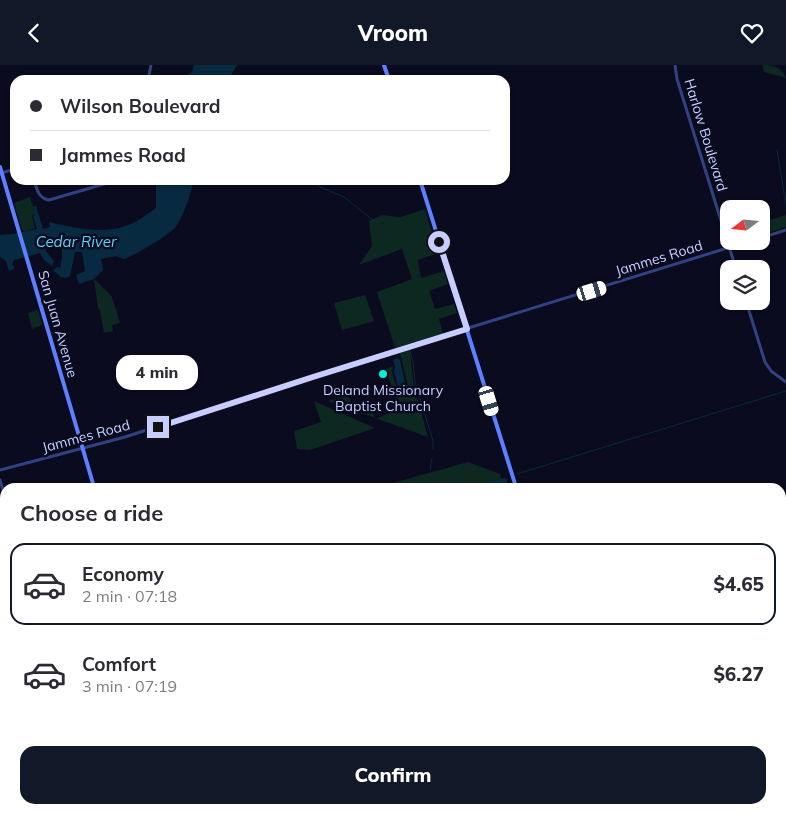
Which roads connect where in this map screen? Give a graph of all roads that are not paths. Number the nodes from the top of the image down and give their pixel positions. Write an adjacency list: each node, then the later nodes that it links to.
1 (675, 65): 7 (street, Harlow Boulevard)
2 (0, 167): 3 (main road, San Juan Avenue)
3 (1, 173): 14 (main road, San Juan Avenue)
4 (36, 185): 5 (street)
5 (101, 185)
6 (422, 185): 12 (main road)
7 (720, 219)
8 (786, 230): 9 (street)
9 (770, 235)
10 (723, 250): 12 (street, Jammes Road)
11 (749, 310): 13 (street)
12 (467, 329): 14 (street, Jammes Road); 17 (main road)
13 (786, 382)
14 (82, 448): 15 (street, Jammes Road); 16 (main road, San Juan Avenue)
15 (0, 470)
16 (93, 483)
17 (515, 483)

